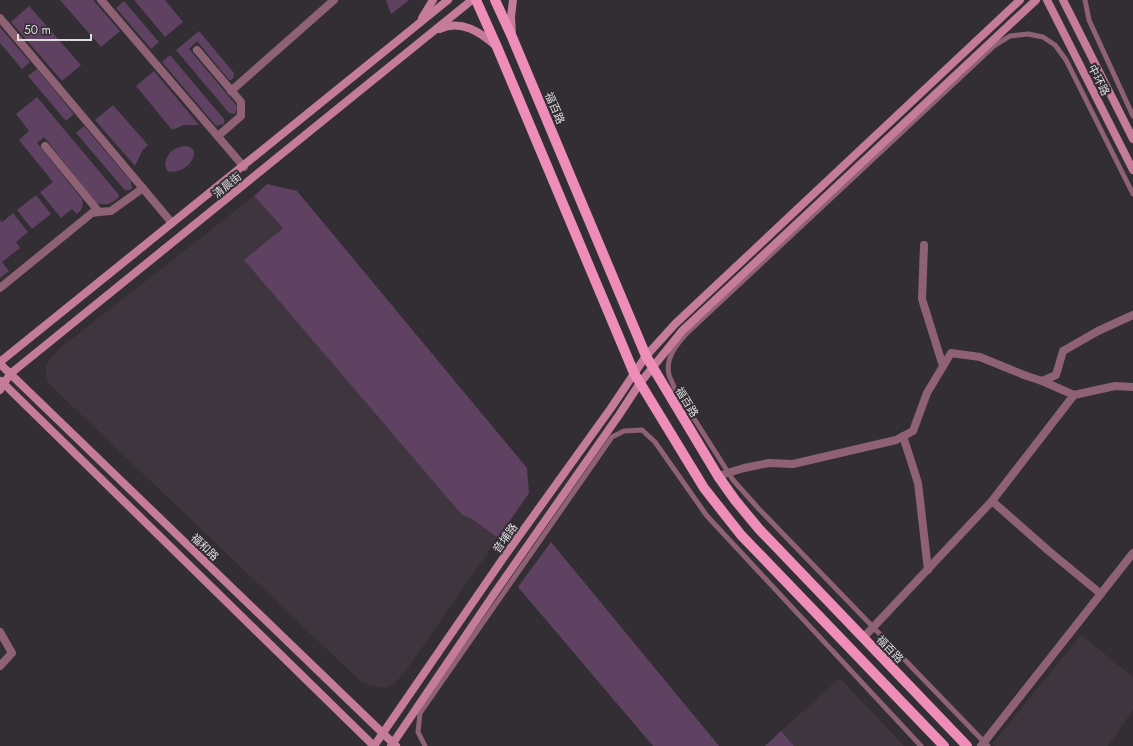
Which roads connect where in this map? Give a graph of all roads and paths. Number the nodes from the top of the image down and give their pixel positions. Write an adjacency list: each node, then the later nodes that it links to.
1 (101, 0): 22 (street)
2 (334, 0): 20 (street)
3 (433, 0): 15 (street)
4 (448, 0): 15 (street, 清晨街)
5 (472, 0): 16 (street, 清晨街)
6 (476, 0): 18 (main road)
7 (495, 0): 17 (main road, 福百路)
8 (513, 0): 17 (street)
9 (1020, 0): 34 (street, 音埔路)
10 (1036, 0): 37 (street, 音埔路)
11 (1047, 0): 26 (street, 中环路)
12 (1063, 0): 23 (street, 中环路)
13 (1085, 0): 21 (lane)
14 (0, 18): 27 (street)
15 (420, 23): 25 (street, 清晨街)
16 (430, 34): 18 (street); 39 (street, 清晨街)
17 (512, 37): 34 (main road, 福百路)
18 (497, 47): 38 (main road)
19 (198, 50): 20 (street)
20 (232, 90): 22 (street)
21 (1133, 116)
22 (218, 136): 25 (street)
23 (1133, 139)
24 (45, 146): 29 (street)
25 (244, 166): 30 (street, 清晨街)
26 (1133, 170)
27 (143, 188): 29 (street); 30 (street)
28 (1133, 194): 46 (lane)
29 (99, 212): 32 (street)
30 (172, 223): 35 (street, 清晨街)
31 (924, 245): 36 (street)
32 (0, 288)
33 (1133, 315): 40 (street)
34 (646, 356): 37 (main road, 福百路); 38 (street, 音埔路)
35 (0, 363): 39 (street, 福和路)
36 (943, 366): 40 (street); 45 (street)
37 (652, 367): 41 (street, 音埔路); 47 (main road, 福百路)
38 (634, 373): 41 (main road); 56 (street, 音埔路)
39 (10, 374): 42 (street, 清晨街); 56 (street, 福和路)
40 (1042, 381): 44 (street)
41 (640, 383): 57 (street, 音埔路); 62 (main road)
42 (1, 385): 59 (street)
43 (1133, 386): 44 (street)
44 (1074, 395): 48 (street)
45 (903, 436): 46 (street); 50 (street)
46 (728, 473): 47 (street); 52 (lane)
47 (718, 476): 54 (main road, 福百路)
48 (992, 501): 50 (street); 51 (street)
49 (1133, 553): 51 (street)
50 (928, 570): 52 (street)
51 (1101, 594): 58 (street)
52 (873, 628): 54 (street); 58 (lane)
53 (0, 632): 55 (street)
54 (864, 638): 63 (main road, 福百路)
55 (0, 666)
56 (383, 734): 57 (street, 福和路); 59 (street, 音埔路)
57 (393, 745)
58 (984, 745)
59 (374, 746)
60 (425, 746): 61 (lane)
61 (921, 746)
62 (944, 746)
63 (966, 746)

